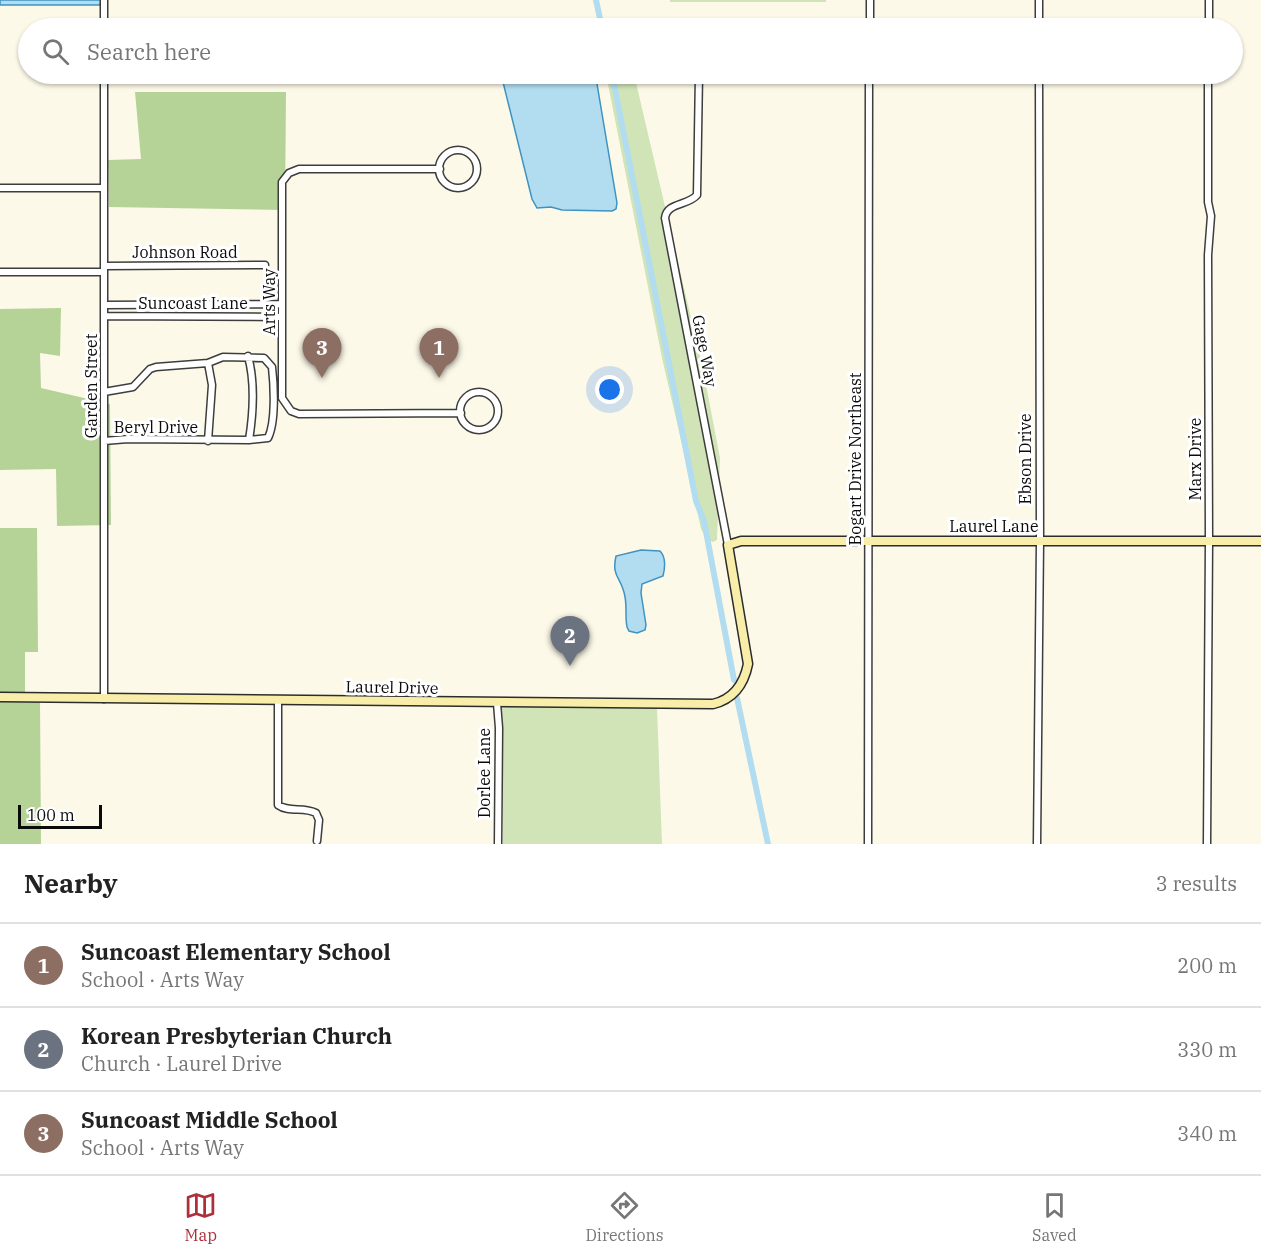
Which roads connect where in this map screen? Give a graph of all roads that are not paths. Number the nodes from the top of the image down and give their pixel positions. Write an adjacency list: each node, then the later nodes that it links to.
1 (104, 0): 5 (street)
2 (870, 0): 6 (street)
3 (1039, 0): 7 (street)
4 (1209, 0): 8 (street)
5 (104, 18)
6 (870, 18)
7 (1039, 18)
8 (1209, 18)
9 (104, 84): 16 (street, Garden Street)
10 (699, 84): 35 (street, Gage Way)
11 (869, 84): 31 (street, Bogart Drive Northeast)
12 (1039, 84): 32 (street, Ebson Drive)
13 (1208, 84): 33 (street, Marx Drive)
14 (440, 169): 14 (street); 20 (street, Arts Way)
15 (0, 188): 16 (street)
16 (104, 188): 18 (street, Garden Street)
17 (265, 265): 18 (street, Johnson Road)
18 (104, 269): 19 (street, Johnson Road); 21 (street, Garden Street)
19 (0, 272)
20 (282, 304): 21 (street, Suncoast Lane); 23 (street, Arts Way)
21 (104, 305): 22 (street, Garden Street)
22 (104, 316): 23 (street, Suncoast Lane); 26 (street, Garden Street)
23 (282, 317): 27 (street, Arts Way)
24 (249, 356): 25 (street); 28 (street); 28 (street, Beryl Drive)
25 (208, 363): 26 (street); 30 (street, Beryl Drive)
26 (104, 392): 29 (street, Garden Street)
27 (461, 413): 27 (street)
28 (249, 440): 30 (street, Beryl Drive)
29 (104, 441): 30 (street, Beryl Drive); 38 (street, Garden Street)
30 (208, 441)
31 (868, 540): 32 (street, Laurel Lane); 35 (street, Laurel Lane); 43 (street, Bogart Drive Northeast)
32 (1040, 541): 33 (street, Laurel Lane); 44 (street, Ebson Drive)
33 (1209, 541): 34 (street, Laurel Lane); 45 (street, Marx Drive)
34 (1261, 541)
35 (728, 545): 36 (street, Gage Way)
36 (747, 651): 40 (street, Laurel Drive)
37 (0, 698): 38 (street, Laurel Drive)
38 (104, 699): 39 (street, Laurel Drive)
39 (278, 700): 40 (street, Laurel Drive); 41 (street)
40 (497, 703): 42 (street, Dorlee Lane)
41 (317, 841)
42 (498, 844)
43 (868, 844)
44 (1037, 844)
45 (1207, 844)

